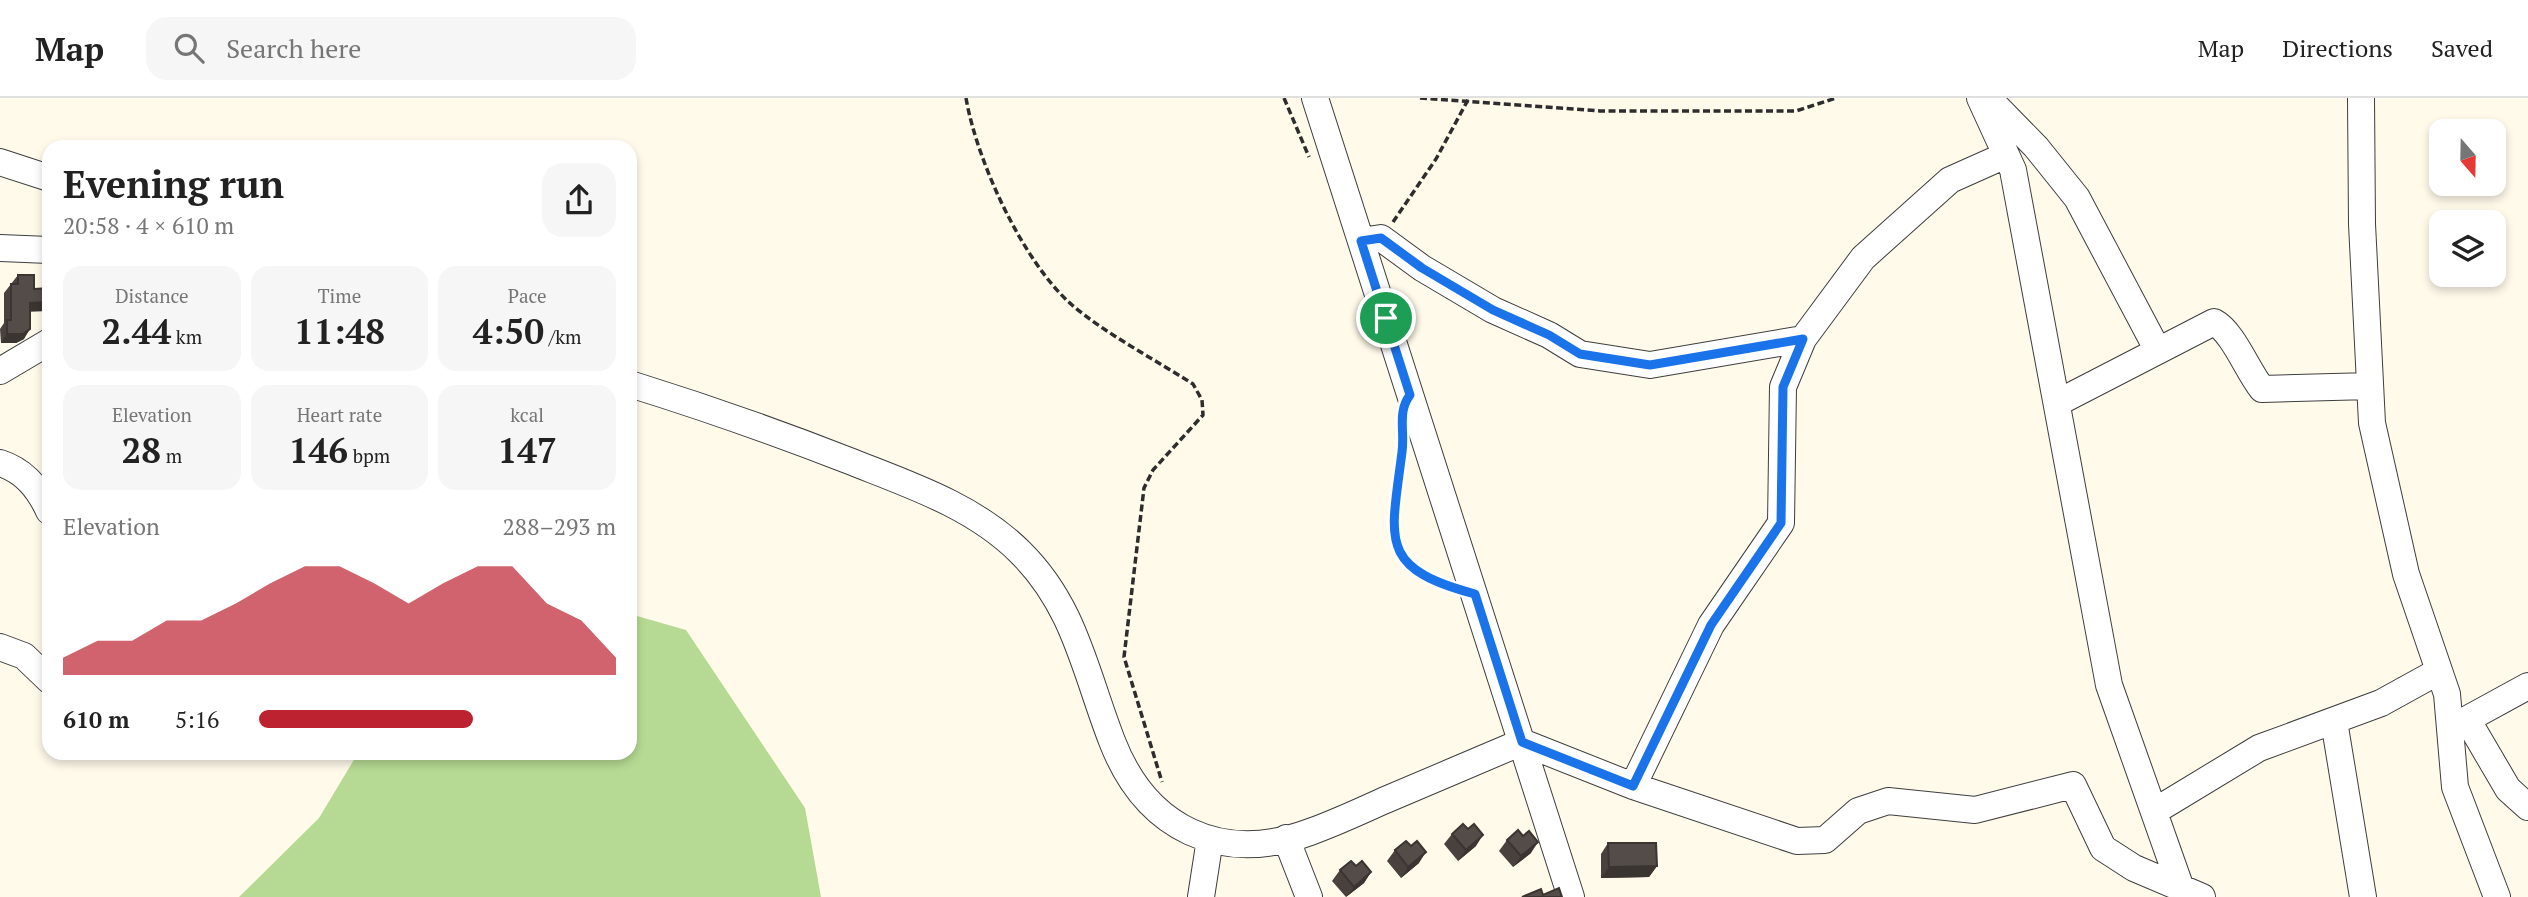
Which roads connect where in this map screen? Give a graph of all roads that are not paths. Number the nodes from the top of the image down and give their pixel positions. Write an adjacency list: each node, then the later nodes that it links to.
1 (1315, 98): 8 (street)
2 (1980, 98): 5 (street)
3 (1989, 98): 13 (street)
4 (2361, 98): 16 (street)
5 (2006, 155): 11 (street); 17 (street)
6 (0, 162): 7 (street)
7 (42, 176)
8 (1371, 239): 11 (street); 26 (street)
9 (0, 248): 10 (street)
10 (42, 250)
11 (1803, 339): 27 (street)
12 (42, 346): 14 (street)
13 (2157, 349): 16 (street); 17 (street)
14 (0, 371)
15 (637, 386): 31 (street)
16 (2370, 386): 21 (street)
17 (2057, 403): 29 (street)
18 (0, 463): 19 (street)
19 (42, 497)
20 (0, 647): 22 (street)
21 (2439, 671): 24 (street); 25 (street)
22 (42, 673)
23 (2528, 686): 25 (street)
24 (2334, 721): 29 (street); 36 (street)
25 (2459, 724): 28 (street); 37 (street)
26 (1522, 742): 27 (street); 30 (street); 35 (street)
27 (1633, 786): 32 (street)
28 (2528, 807)
29 (2155, 811): 32 (street)
30 (1286, 838): 31 (street); 34 (street)
31 (1210, 839): 33 (street)
32 (2189, 894)
33 (1201, 897)
34 (1309, 897)
35 (1571, 897)
36 (2363, 897)
37 (2497, 897)

